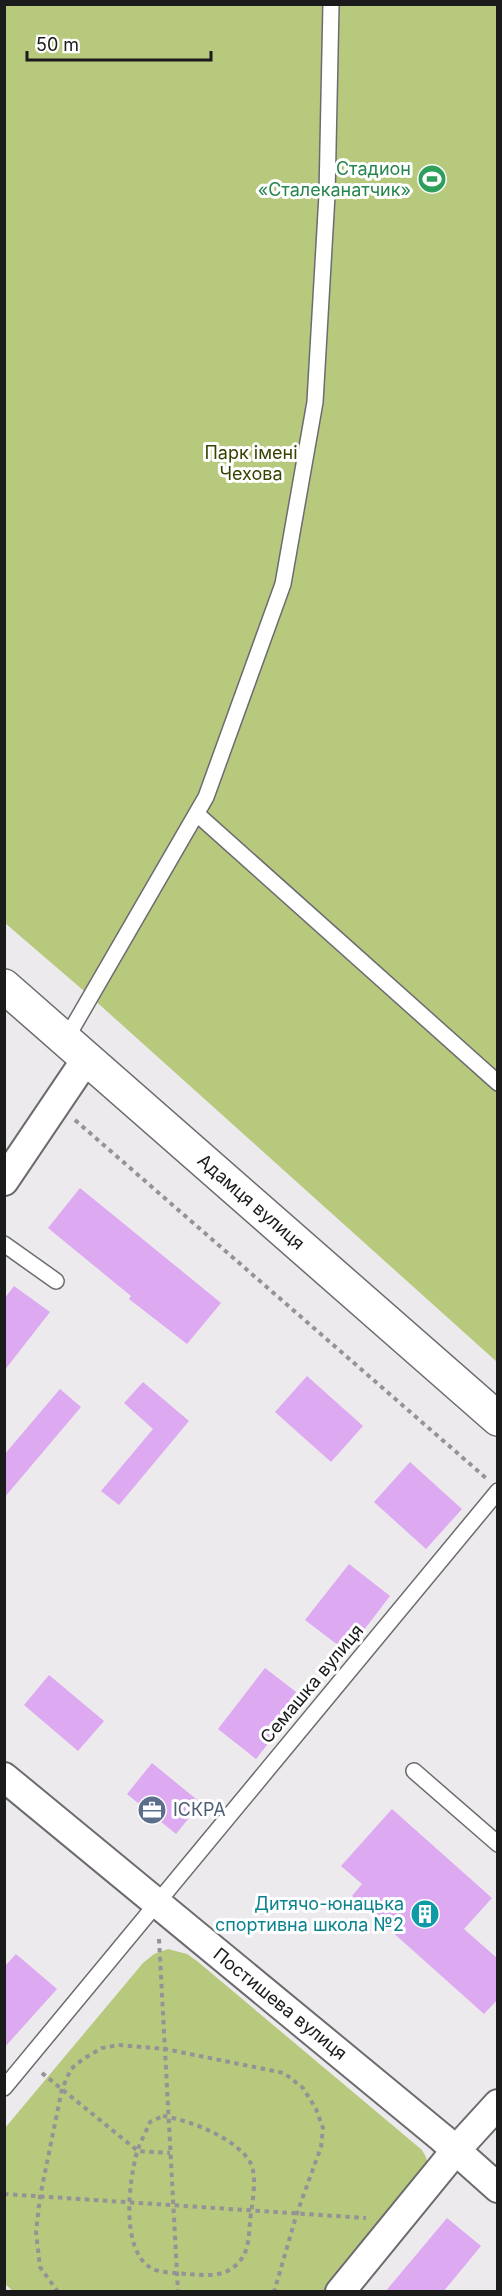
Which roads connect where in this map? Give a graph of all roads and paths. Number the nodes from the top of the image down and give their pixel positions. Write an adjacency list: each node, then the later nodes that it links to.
1 (331, 4): 2 (lane)
2 (197, 814): 4 (lane); 5 (lane)
3 (4, 986): 4 (street, Адамця вулиця)
4 (76, 1049): 6 (street); 10 (street, Адамця вулиця)
5 (498, 1083)
6 (56, 1104): 7 (street); 11 (path)
7 (4, 1181)
8 (4, 1244): 9 (lane)
9 (56, 1281)
10 (498, 1419)
11 (493, 1485): 15 (lane, Семашка вулиця)
12 (414, 1771): 14 (lane)
13 (4, 1777): 15 (street, Постишева вулиця)
14 (498, 1844)
15 (157, 1902): 16 (path); 17 (lane, Семашка вулиця); 22 (street, Постишева вулиця)
16 (165, 2049): 19 (path); 21 (path); 31 (path)
17 (27, 2061): 18 (lane, Семашка вулиця); 19 (path)
18 (4, 2088)
19 (62, 2090): 23 (path); 27 (path)
20 (498, 2104): 22 (street)
21 (168, 2117): 23 (path); 24 (path); 30 (path)
22 (456, 2150): 25 (street, Постишева вулиця); 32 (street)
23 (138, 2151): 24 (path); 28 (path)
24 (170, 2153): 29 (path)
25 (498, 2187)
26 (4, 2194): 27 (path)
27 (40, 2197): 28 (path); 34 (path)
28 (130, 2202): 29 (path); 33 (path)
29 (173, 2205): 30 (path); 33 (path)
30 (251, 2210): 31 (path); 33 (path)
31 (297, 2213): 32 (path); 36 (path)
32 (399, 2220): 37 (street)
33 (177, 2273): 35 (path)
34 (58, 2292)
35 (178, 2292)
36 (274, 2292)
37 (340, 2292)

